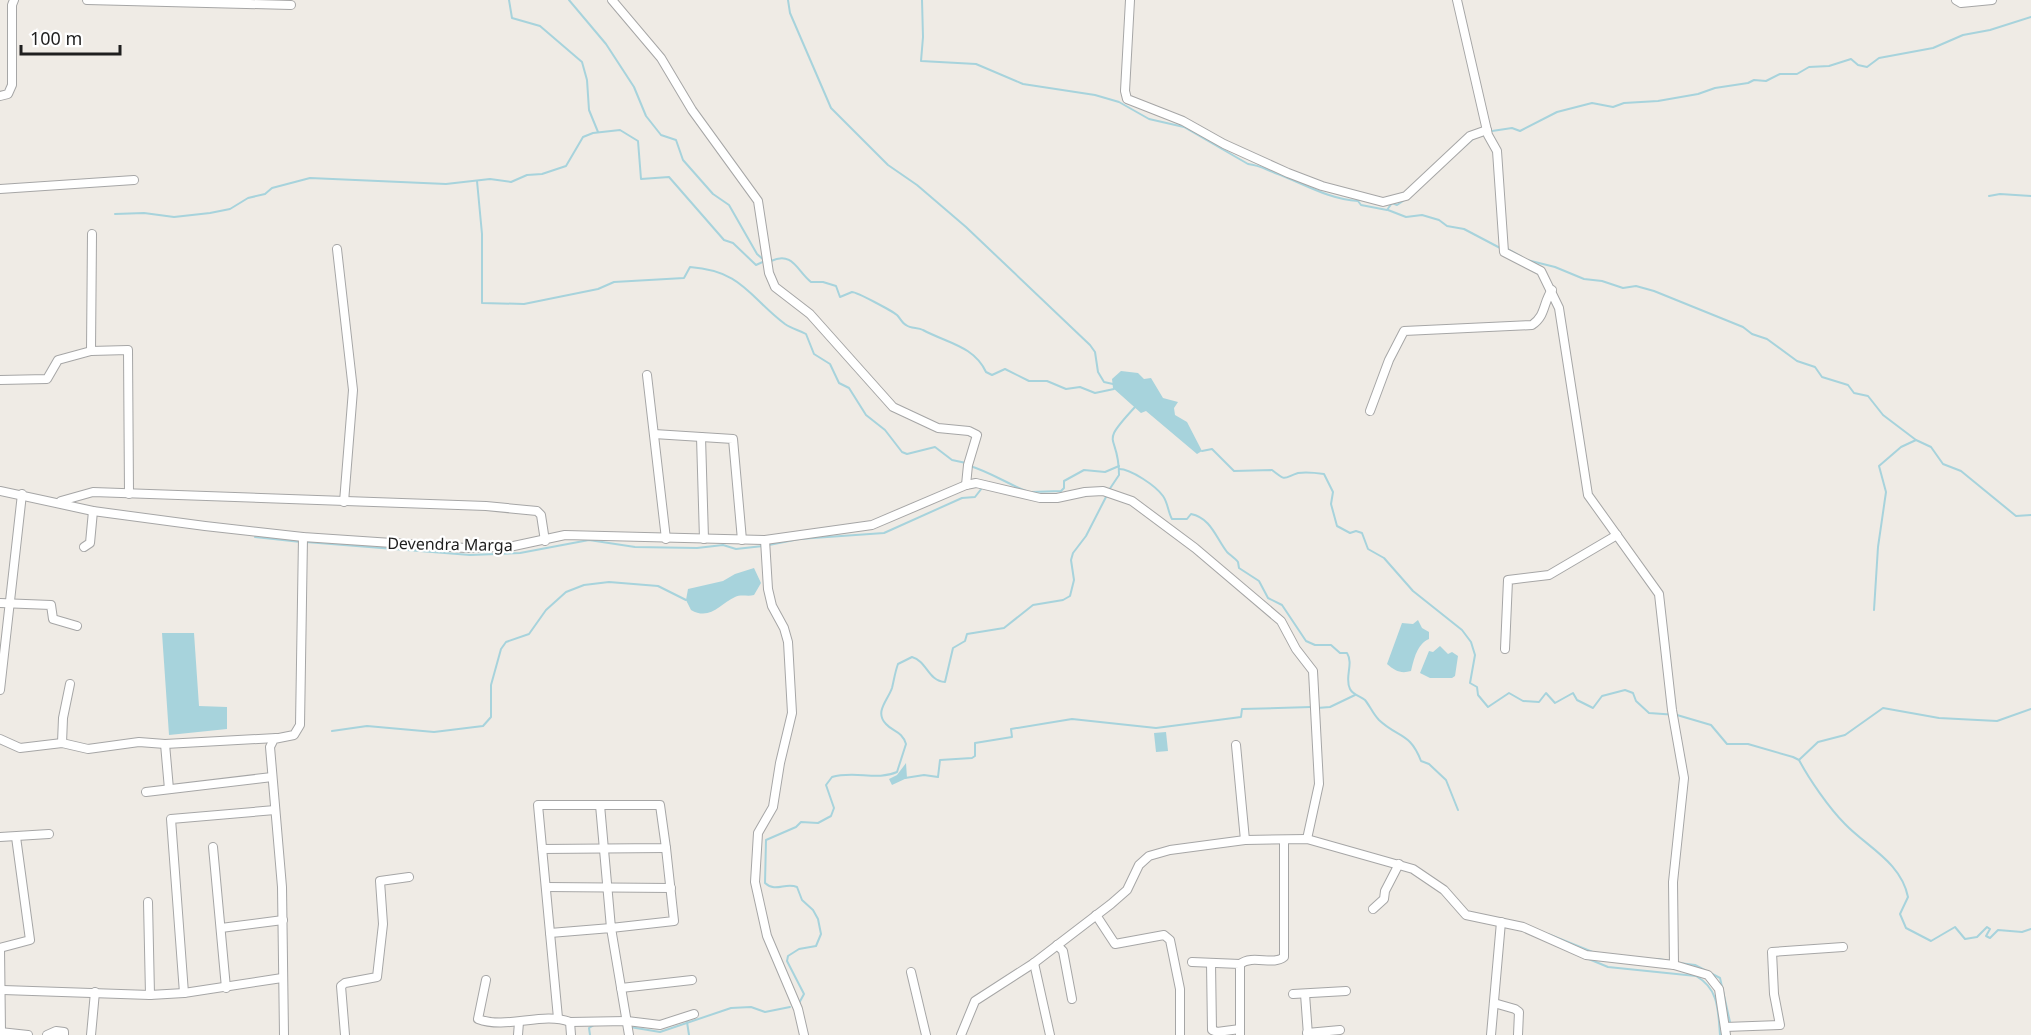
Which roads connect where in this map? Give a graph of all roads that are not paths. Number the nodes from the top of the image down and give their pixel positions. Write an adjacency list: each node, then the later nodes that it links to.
1 (15, 0): 9 (street)
2 (87, 0): 8 (street)
3 (612, 0): 22 (street)
4 (1130, 0): 10 (street)
5 (1457, 0): 10 (street)
6 (1956, 0): 7 (street)
7 (1992, 0)
8 (291, 5)
9 (0, 96)
10 (1487, 130): 15 (street)
11 (134, 180): 12 (street)
12 (0, 189)
13 (92, 234): 16 (street)
14 (337, 249): 27 (street)
15 (1552, 290): 19 (street); 29 (street)
16 (91, 351): 18 (street); 25 (street)
17 (648, 375): 20 (street)
18 (0, 380)
19 (1370, 411)
20 (654, 434): 21 (street); 31 (street)
21 (701, 436): 32 (street); 33 (street)
22 (966, 485): 34 (street, Devendra Marga); 56 (street)
23 (0, 491): 24 (street, Devendra Marga)
24 (22, 494): 26 (street, Devendra Marga); 38 (street)
25 (129, 494): 26 (street); 27 (street)
26 (60, 502): 28 (street, Devendra Marga)
27 (344, 502): 35 (street)
28 (93, 511): 30 (street, Devendra Marga); 36 (street)
29 (1617, 535): 40 (street); 83 (street)
30 (303, 537): 35 (street, Devendra Marga); 43 (street)
31 (666, 539): 32 (street, Devendra Marga); 35 (street, Devendra Marga)
32 (704, 540): 33 (street, Devendra Marga)
33 (742, 540): 34 (street, Devendra Marga)
34 (765, 540): 118 (street)
35 (545, 541)
36 (84, 547)
37 (0, 603): 38 (street)
38 (10, 603): 39 (street); 42 (street)
39 (77, 626)
40 (1505, 649)
41 (70, 684): 45 (street)
42 (0, 690)
43 (278, 738): 46 (street); 48 (street)
44 (0, 739): 45 (street)
45 (62, 743): 46 (street)
46 (165, 744): 49 (street)
47 (1236, 745): 57 (street)
48 (272, 777): 49 (street); 52 (street)
49 (169, 789): 50 (street)
50 (146, 792)
51 (600, 805): 60 (street); 61 (street); 62 (street)
52 (275, 810): 71 (street); 93 (street)
53 (49, 834): 55 (street)
54 (0, 837): 55 (street)
55 (16, 837): 78 (street)
56 (1307, 839): 58 (street); 63 (street)
57 (1245, 840): 58 (street); 70 (street)
58 (1284, 840): 82 (street)
59 (213, 847): 73 (street)
60 (602, 848): 61 (street); 62 (street); 66 (street)
61 (666, 848): 67 (street)
62 (542, 849): 65 (street)
63 (1399, 864): 69 (street); 72 (street)
64 (409, 877): 114 (street)
65 (546, 887): 66 (street); 75 (street)
66 (607, 887): 67 (street); 74 (street)
67 (671, 888): 74 (street)
68 (148, 902): 96 (street)
69 (1373, 909)
70 (1096, 915): 76 (street); 122 (street)
71 (283, 920): 73 (street); 85 (street)
72 (1501, 922): 83 (street); 98 (street)
73 (221, 927): 88 (street)
74 (611, 928): 75 (street); 89 (street)
75 (550, 933): 100 (street)
76 (1057, 945): 80 (street); 97 (street)
77 (1843, 947): 105 (street)
78 (0, 948): 90 (street)
79 (1192, 962): 81 (street)
80 (1034, 963): 120 (street); 121 (street)
81 (1211, 963): 82 (street); 107 (street)
82 (1240, 964): 107 (street)
83 (1674, 965): 105 (street)
84 (911, 972): 119 (street)
85 (282, 978): 88 (street); 113 (street)
86 (486, 980): 102 (street)
87 (692, 980): 89 (street)
88 (226, 987): 93 (street)
89 (621, 987): 101 (street)
90 (3, 990): 92 (street); 106 (street)
91 (1346, 991): 95 (street)
92 (95, 992): 96 (street); 112 (street)
93 (184, 993): 96 (street)
94 (1293, 994): 95 (street)
95 (1305, 994): 108 (street)
96 (150, 995)
97 (1072, 999)
98 (1494, 1003): 123 (street); 124 (street)
99 (694, 1014): 101 (street)
100 (558, 1018): 102 (street); 103 (street)
101 (627, 1021): 103 (street); 117 (street)
102 (519, 1022): 115 (street)
103 (570, 1022): 116 (street)
104 (1340, 1030): 108 (street)
105 (1726, 1031)
106 (1, 1032): 109 (street)
107 (1240, 1032)
108 (1307, 1034)
109 (28, 1035)
110 (47, 1035): 111 (street)
111 (64, 1035)
112 (91, 1035)
113 (284, 1035)
114 (345, 1035)
115 (518, 1035)
116 (571, 1035)
117 (629, 1035)
118 (804, 1035)
119 (926, 1035)
120 (961, 1035)
121 (1050, 1035)
122 (1180, 1035)
123 (1491, 1035)
124 (1518, 1035)

